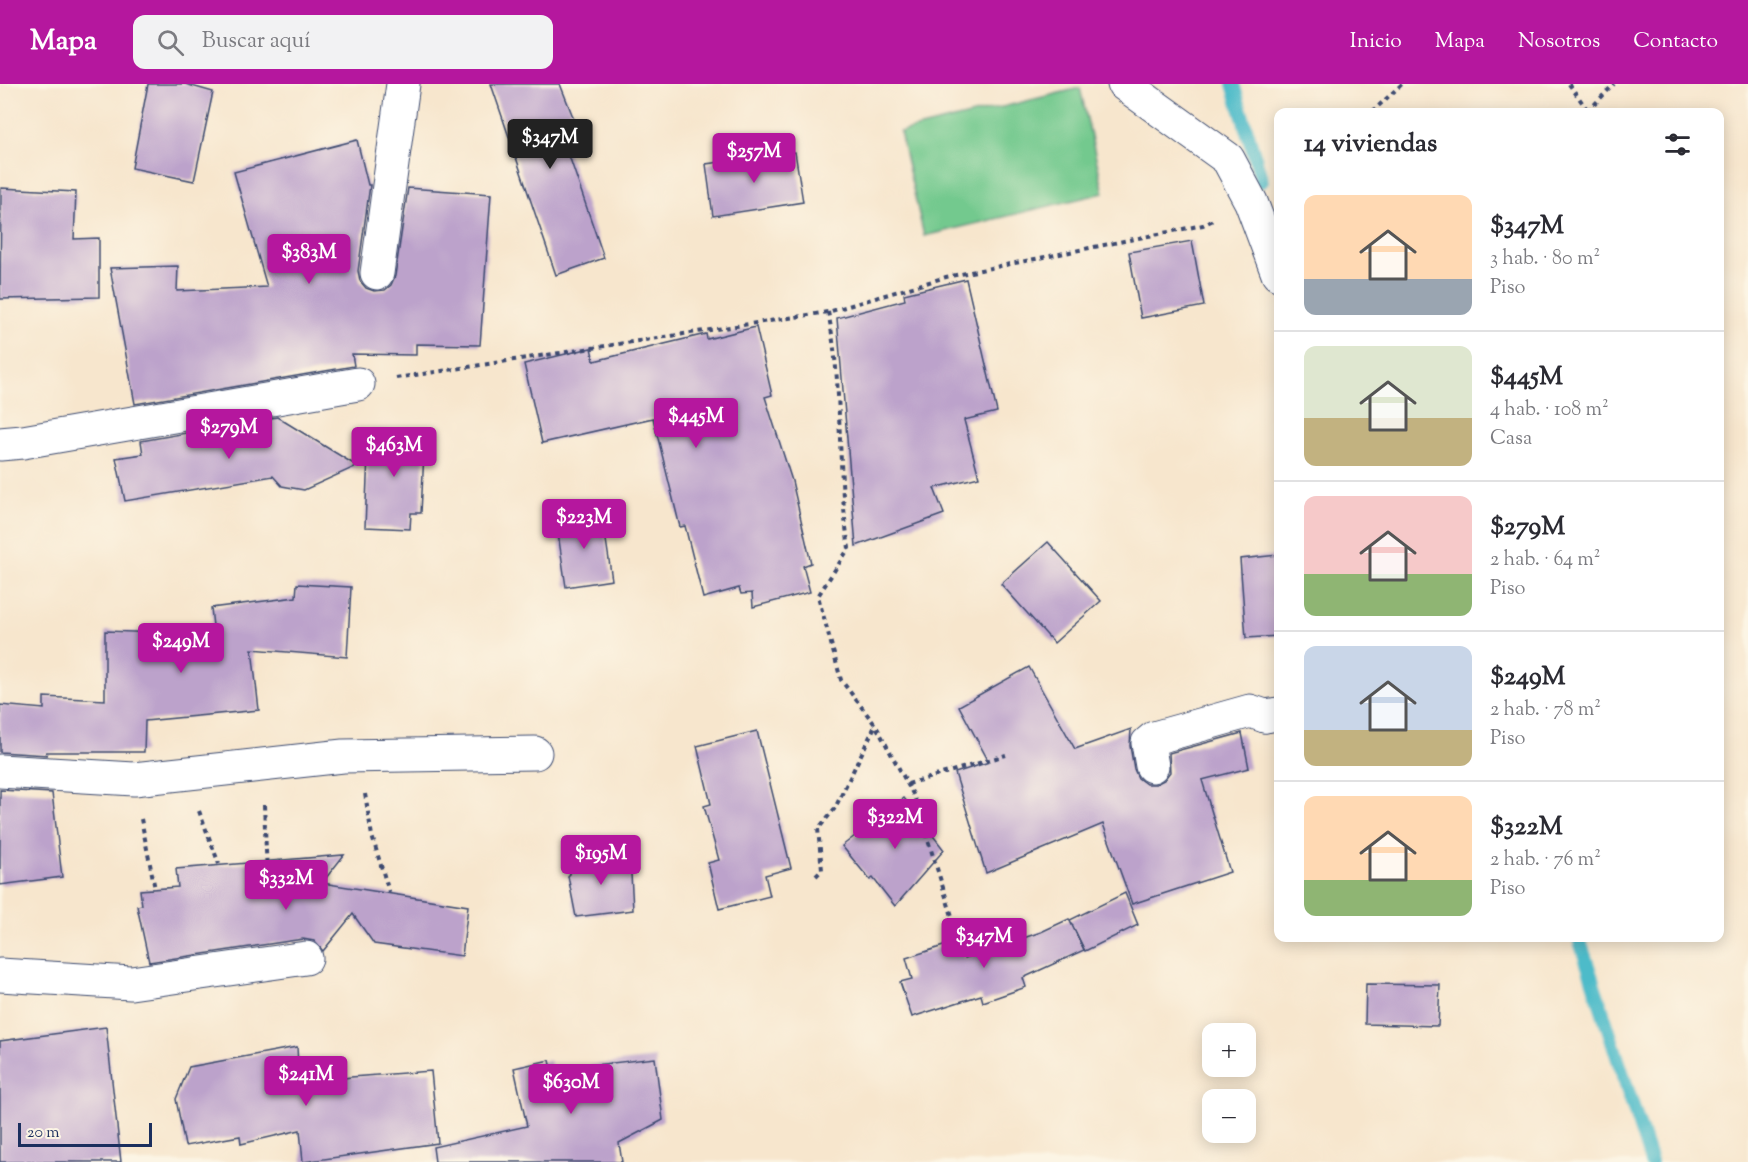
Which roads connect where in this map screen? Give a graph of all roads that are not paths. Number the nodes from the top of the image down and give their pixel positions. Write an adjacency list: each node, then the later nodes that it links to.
1 (403, 84): 4 (street)
2 (1124, 84): 3 (street)
3 (1274, 263)
4 (377, 273)
5 (358, 384): 6 (street)
6 (0, 444)
7 (1271, 715): 9 (street)
8 (535, 753): 10 (street)
9 (1152, 766)
10 (0, 771)
11 (306, 958): 12 (street)
12 (0, 975)

